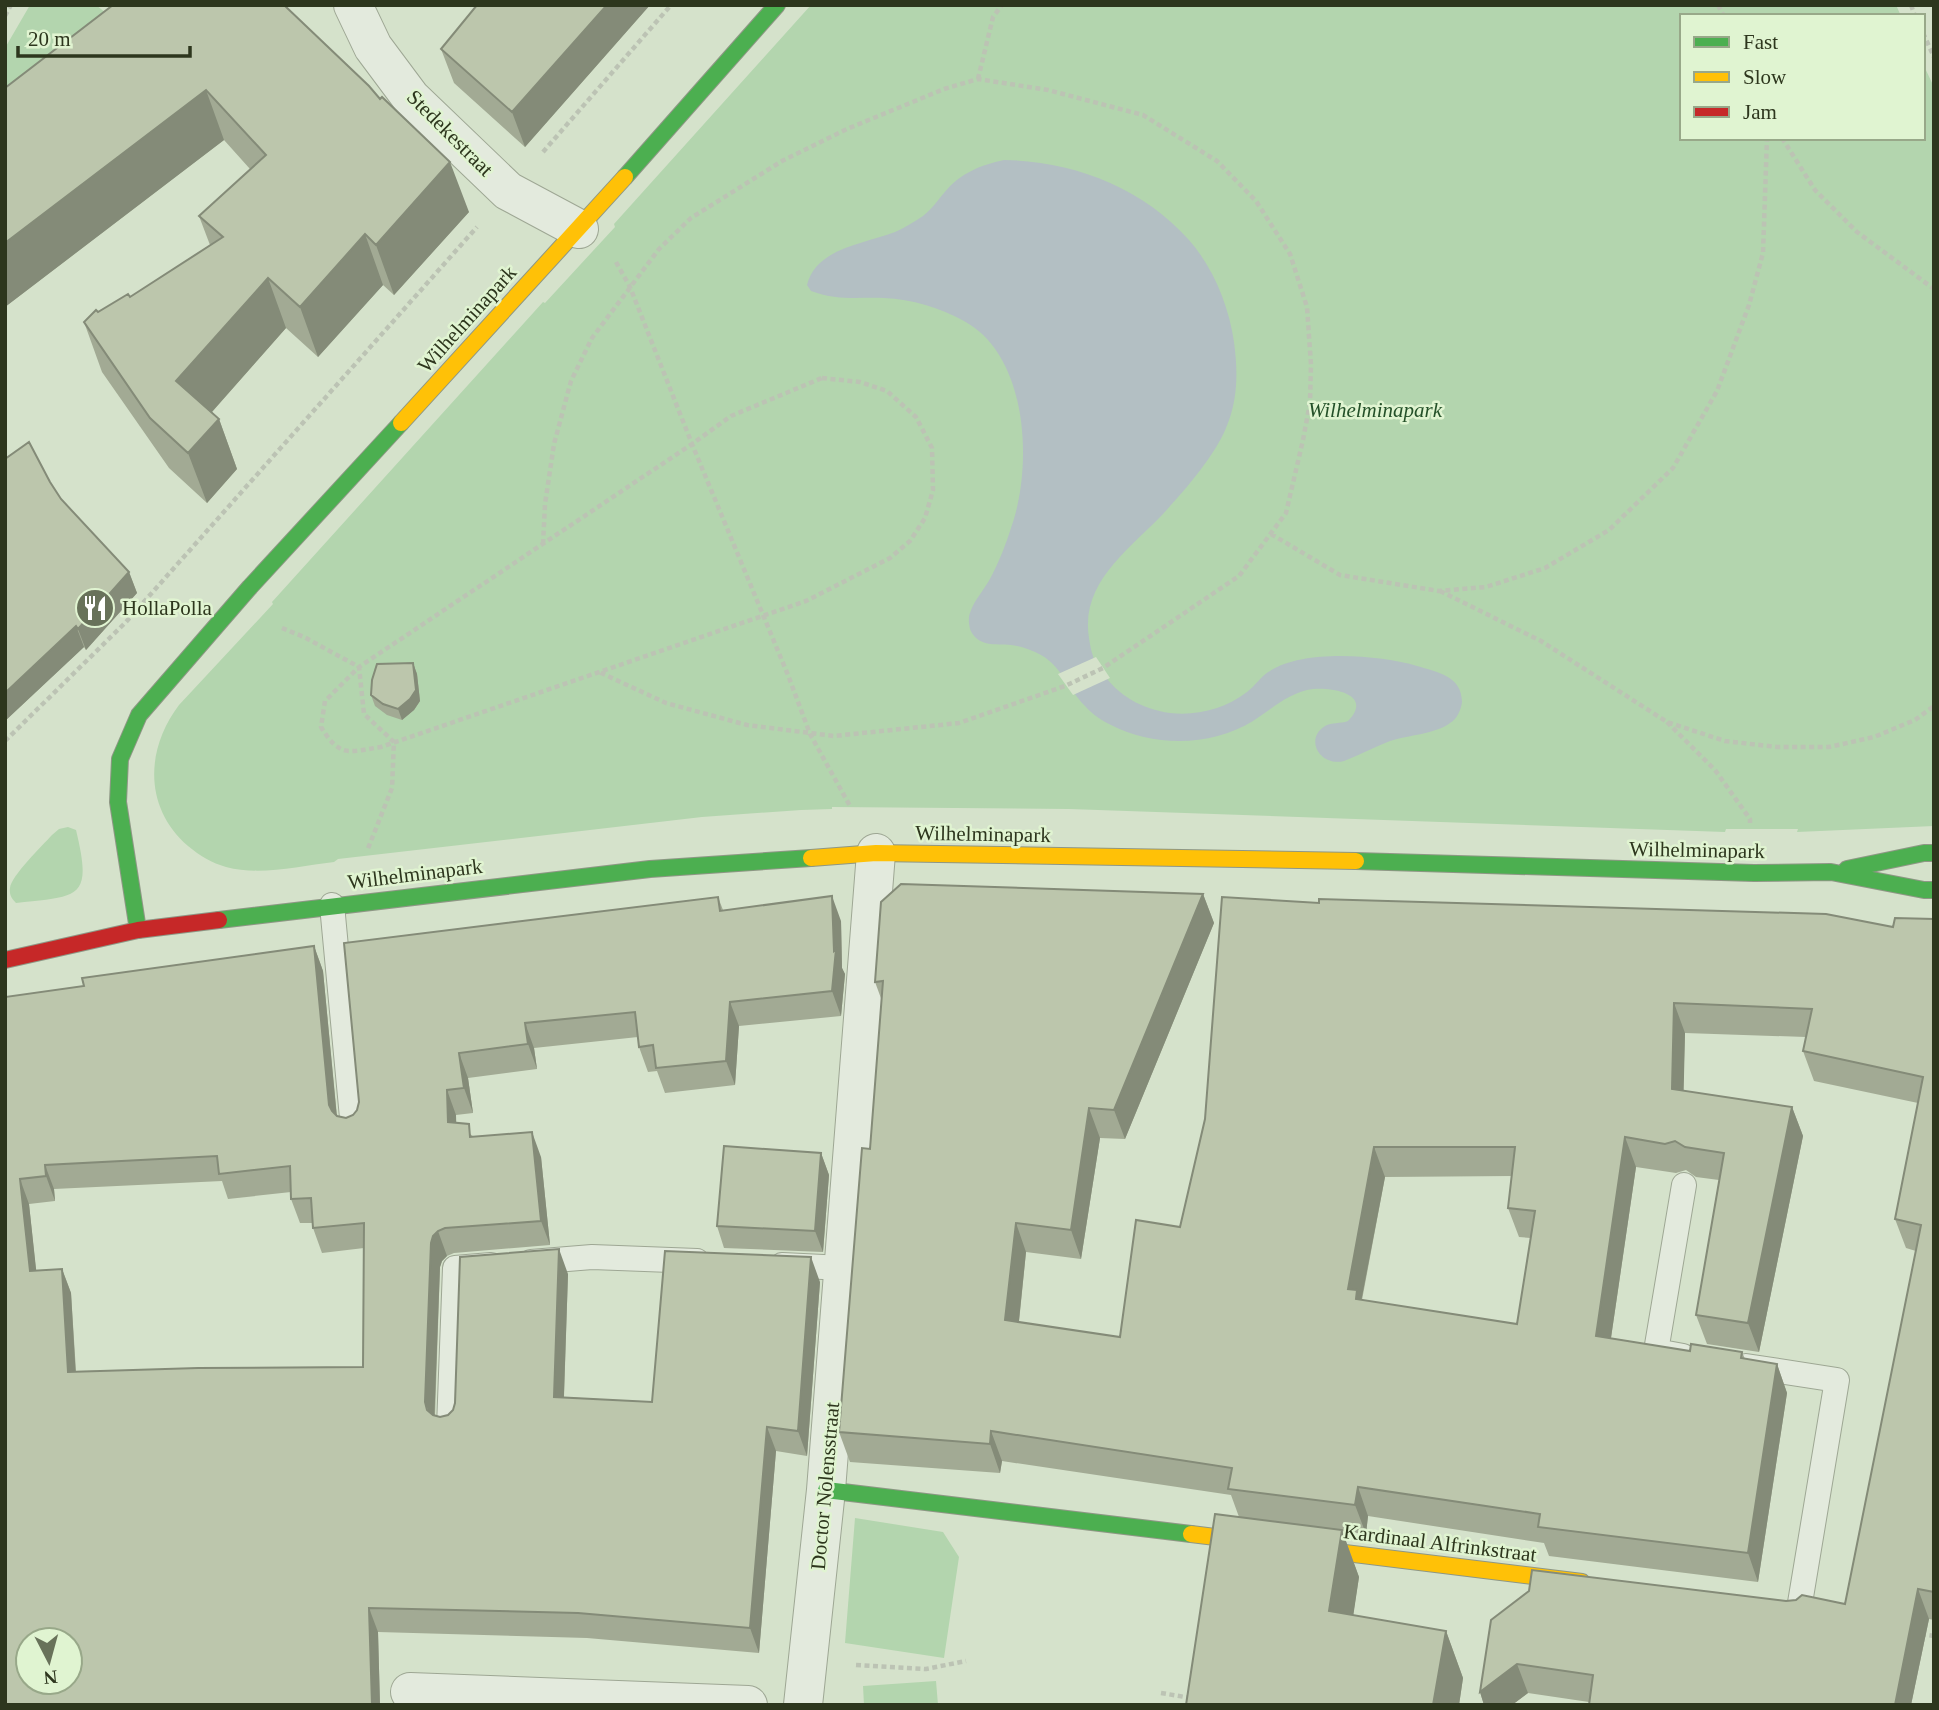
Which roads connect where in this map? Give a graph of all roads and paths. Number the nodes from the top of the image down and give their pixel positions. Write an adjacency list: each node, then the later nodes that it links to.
1 (11, 5): 6 (path)
2 (353, 5): 12 (street, Stedekestraat)
3 (671, 5): 12 (path)
4 (776, 5): 13 (street, Wilhelminapark)
5 (1002, 5): 9 (path)
6 (5, 16)
7 (1925, 37): 8 (path)
8 (1934, 57)
9 (978, 79): 14 (path); 17 (path)
10 (1767, 140): 19 (path)
11 (1783, 140): 15 (path)
12 (509, 191): 13 (street, Stedekestraat); 27 (path)
13 (579, 229): 20 (street, Wilhelminapark)
14 (630, 286): 16 (path); 18 (path)
15 (1934, 289)
16 (692, 444): 18 (path); 21 (path); 21 (path)
17 (1271, 534): 19 (path); 26 (path)
18 (543, 544): 22 (path)
19 (1439, 591): 25 (path)
20 (234, 606): 22 (path); 35 (street, Wilhelminapark)
21 (763, 615): 23 (path); 26 (path)
22 (359, 667): 28 (path); 28 (path)
23 (598, 672): 26 (path); 28 (path)
24 (1934, 706): 25 (path)
25 (1667, 722): 32 (path)
26 (810, 734): 29 (path)
27 (5, 741)
28 (394, 742): 34 (path)
29 (876, 853): 32 (street, Wilhelminapark); 34 (street, Wilhelminapark); 41 (street, Doctor Nolensstraat)
30 (1934, 853): 31 (street, Wilhelminapark)
31 (1831, 872): 32 (street, Wilhelminapark); 33 (street, Wilhelminapark)
32 (1754, 873)
33 (1934, 890)
34 (332, 905): 35 (street, Wilhelminapark); 37 (lane)
35 (138, 930): 36 (street, Wilhelminapark)
36 (5, 960)
37 (354, 1128)
38 (1684, 1185): 45 (lane)
39 (717, 1262): 42 (lane)
40 (758, 1264): 41 (lane)
41 (844, 1268): 43 (street, Doctor Nolensstraat)
42 (449, 1427)
43 (826, 1490): 44 (street, Kardinaal Alfrinkstraat); 49 (street, Doctor Nolensstraat)
44 (1604, 1585)
45 (1792, 1608)
46 (1920, 1634): 47 (path)
47 (1934, 1636)
48 (966, 1661): 49 (path)
49 (808, 1662): 53 (street, Doctor Nolensstraat)
50 (410, 1692): 52 (street)
51 (1161, 1693): 54 (path)
52 (748, 1705)
53 (803, 1705)
54 (1190, 1705)

